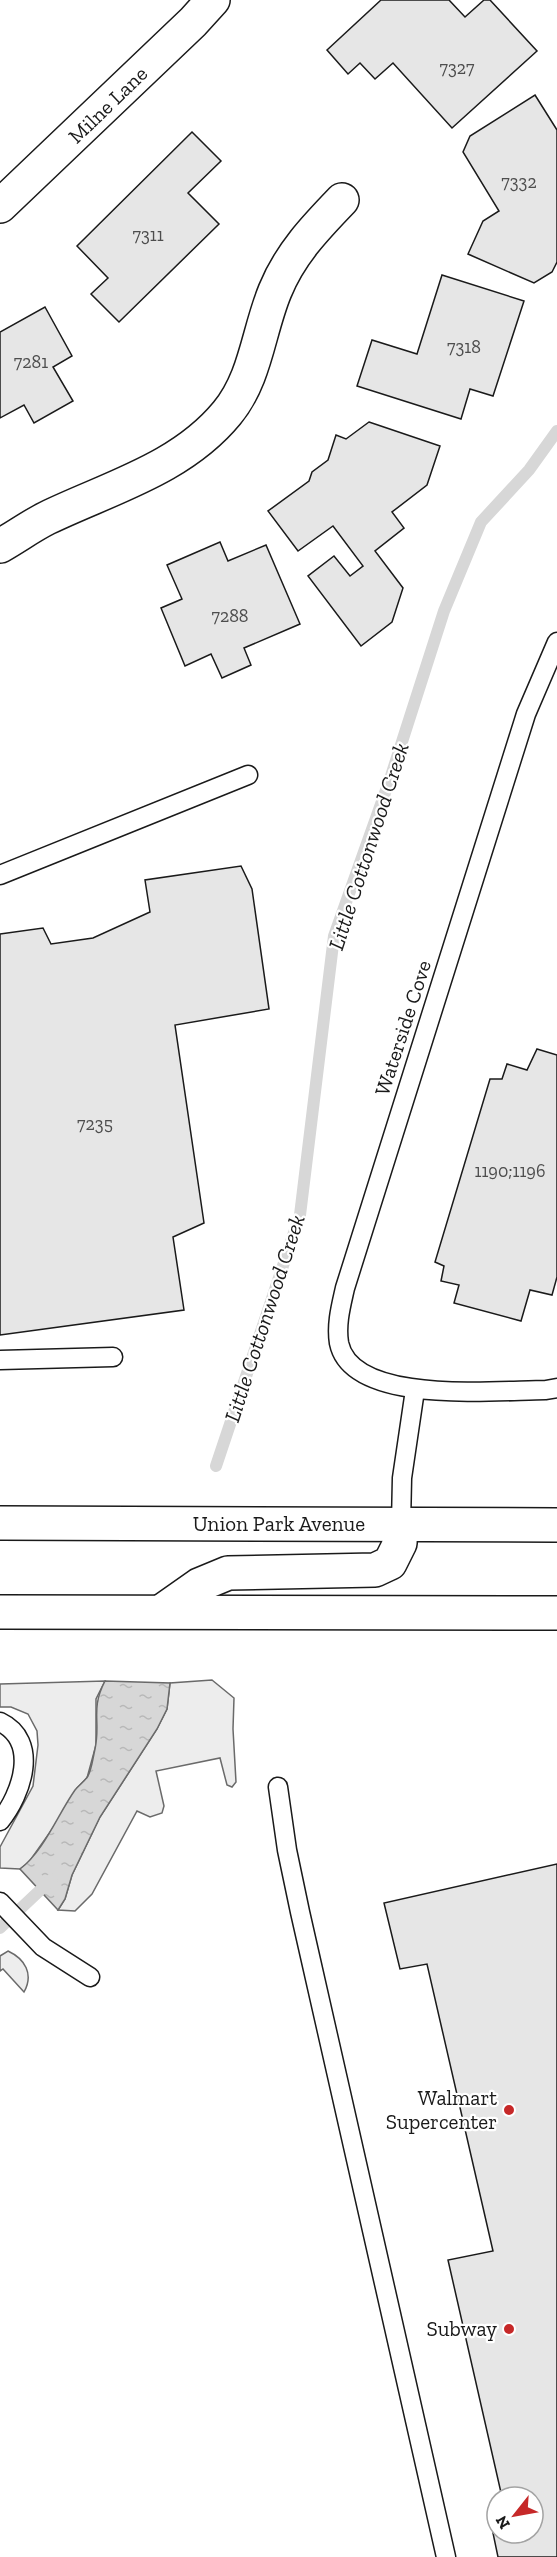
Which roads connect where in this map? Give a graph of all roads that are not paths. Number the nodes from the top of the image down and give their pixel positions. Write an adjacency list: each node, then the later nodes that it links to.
1 (213, 0): 3 (main road, Milne Lane)
2 (342, 200): 4 (main road)
3 (0, 206)
4 (0, 546)
5 (557, 642): 11 (lane, Waterside Cove)
6 (248, 775): 7 (lane)
7 (0, 875)
8 (113, 1357): 9 (lane)
9 (0, 1359)
10 (557, 1388): 11 (lane, Waterside Cove)
11 (415, 1390): 13 (lane)
12 (0, 1523): 13 (main road, Union Park Avenue)
13 (401, 1524): 14 (main road, Union Park Avenue); 15 (main road)
14 (557, 1525)
15 (162, 1611): 16 (main road); 17 (main road)
16 (0, 1612)
17 (557, 1613)
18 (0, 1722): 20 (lane)
19 (278, 1787): 23 (lane)
20 (0, 1821)
21 (0, 1902): 22 (lane)
22 (90, 1977)
23 (446, 2557)

